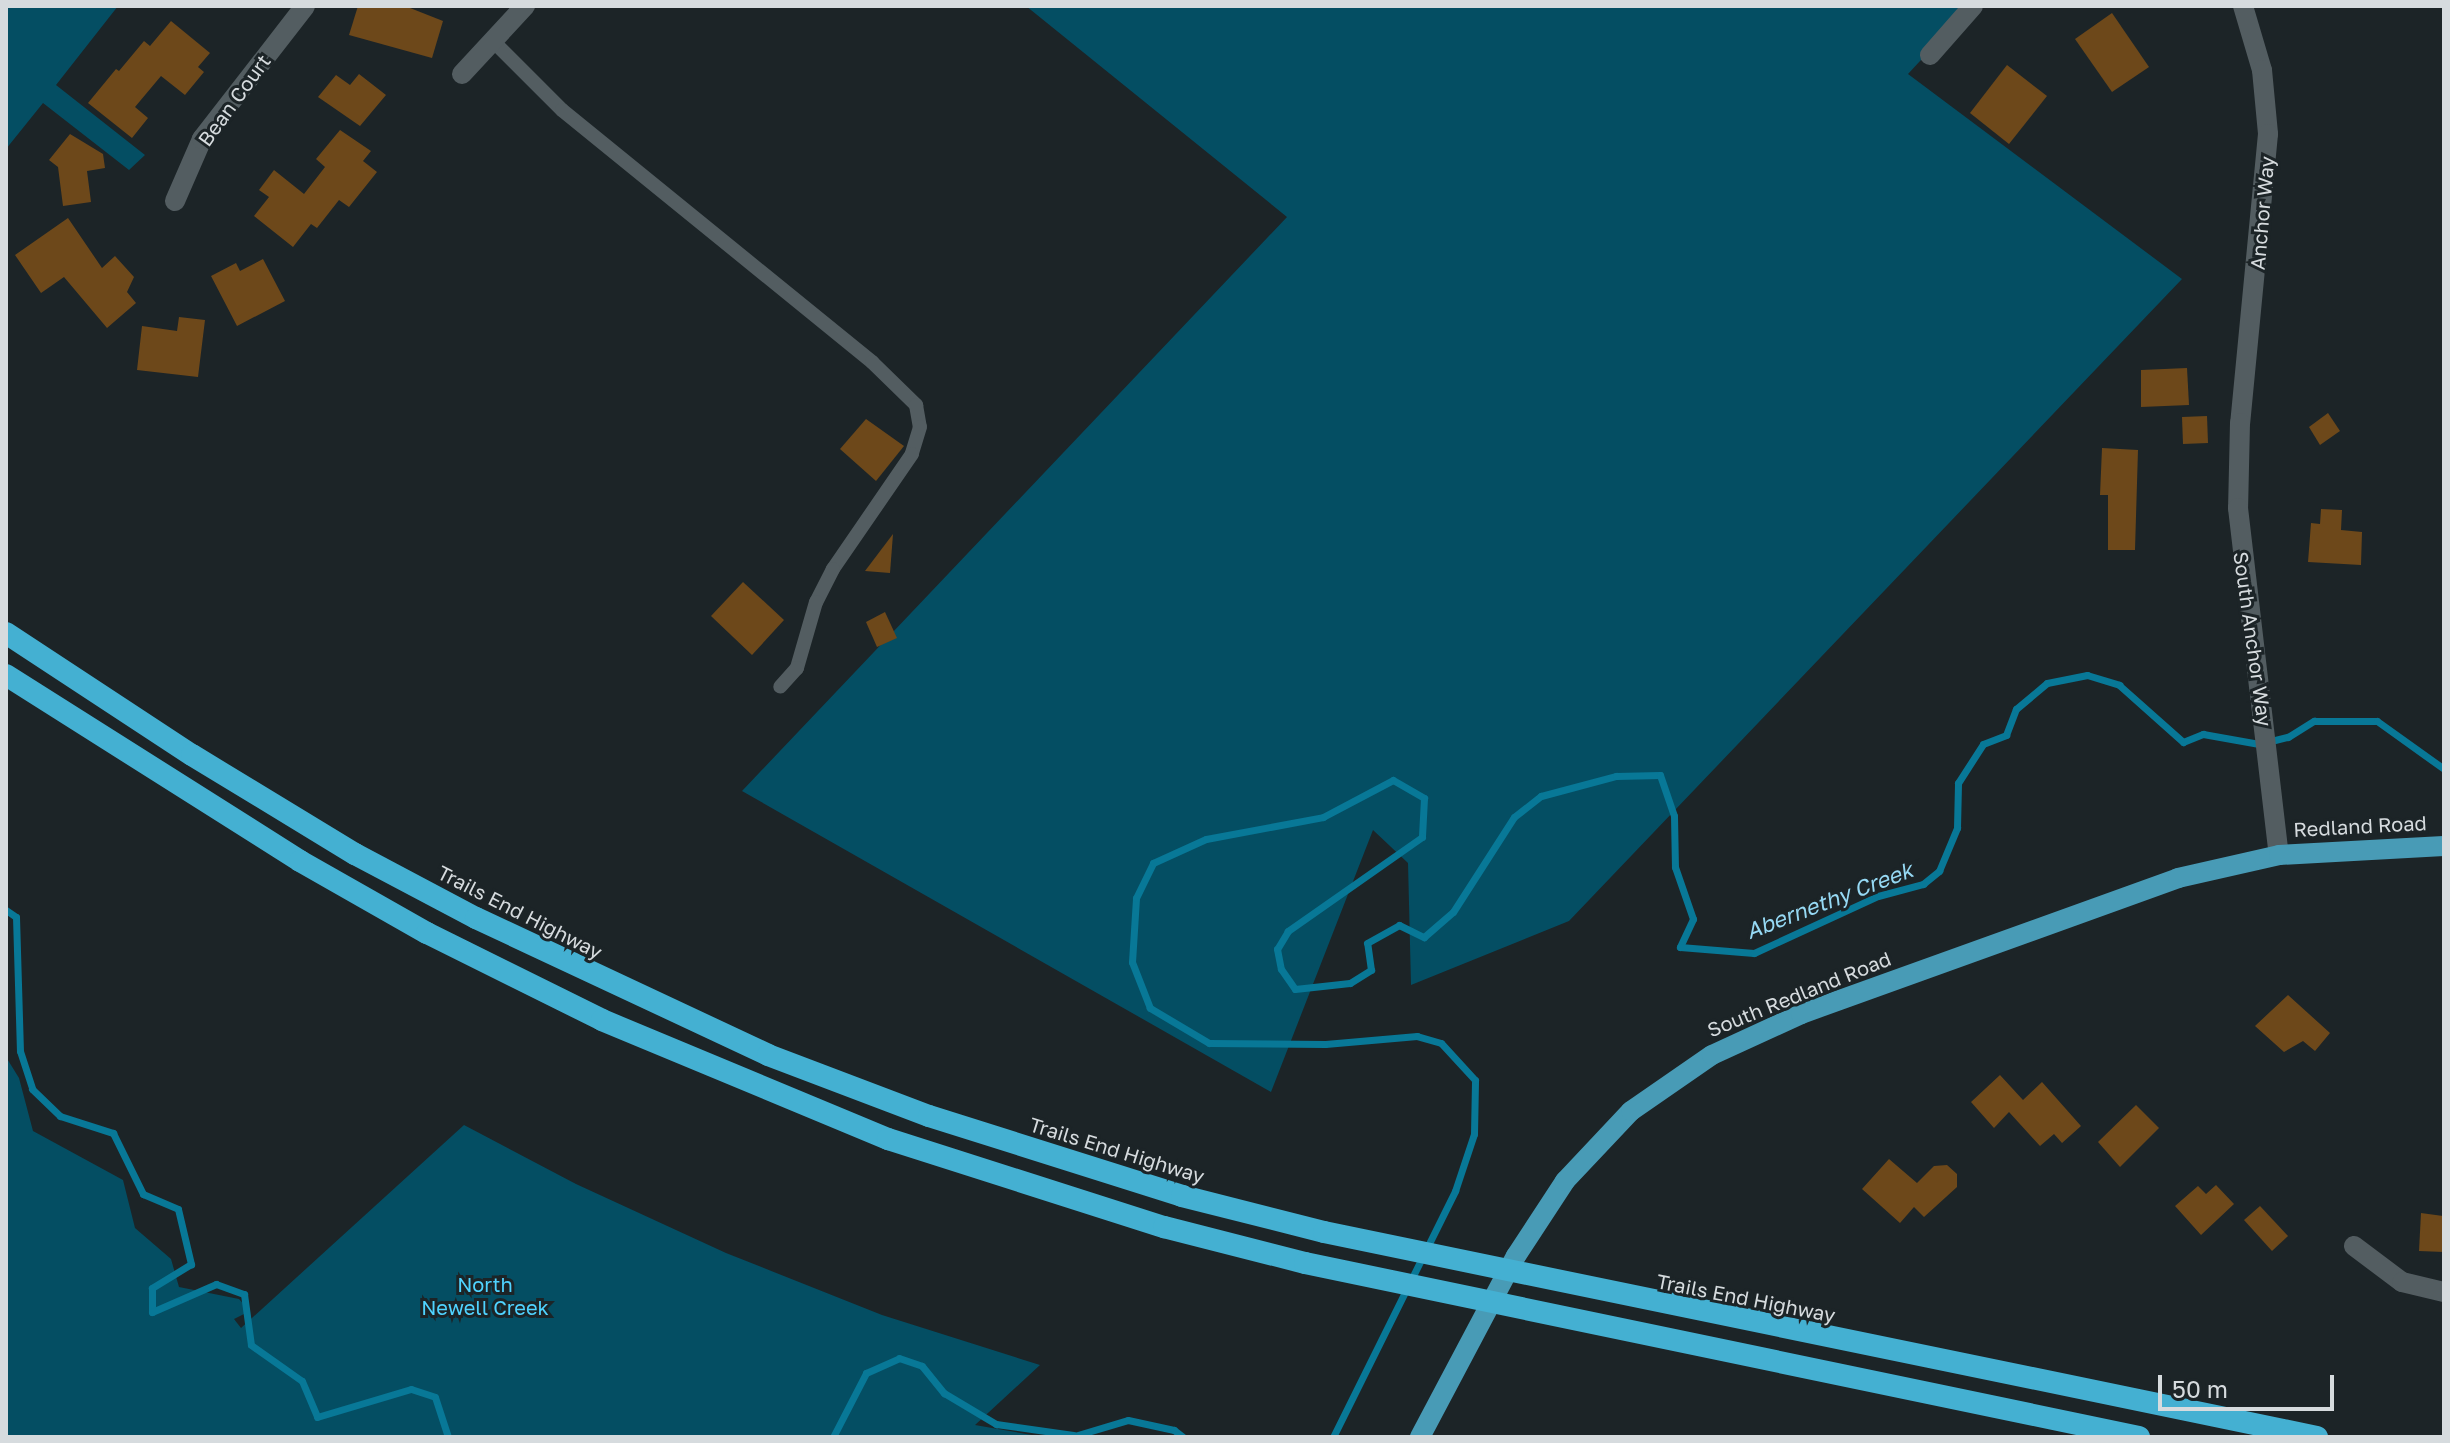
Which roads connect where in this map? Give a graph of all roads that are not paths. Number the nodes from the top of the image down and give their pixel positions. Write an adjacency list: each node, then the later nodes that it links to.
1 (305, 6): 8 (street, Bean Court)
2 (525, 6): 5 (street)
3 (1973, 6): 6 (street)
4 (2243, 6): 9 (street, Anchor Way)
5 (492, 40): 7 (street); 12 (lane)
6 (1930, 55)
7 (462, 74)
8 (175, 201)
9 (2240, 423): 14 (street, South Anchor Way)
10 (6, 633): 19 (highway, Trails End Highway)
11 (6, 675): 18 (highway)
12 (780, 687)
13 (2444, 846): 14 (main road, Redland Road)
14 (2279, 855): 17 (main road, South Redland Road)
15 (2354, 1246): 16 (street)
16 (2444, 1292)
17 (1420, 1437)
18 (2139, 1437)
19 (2317, 1437)

